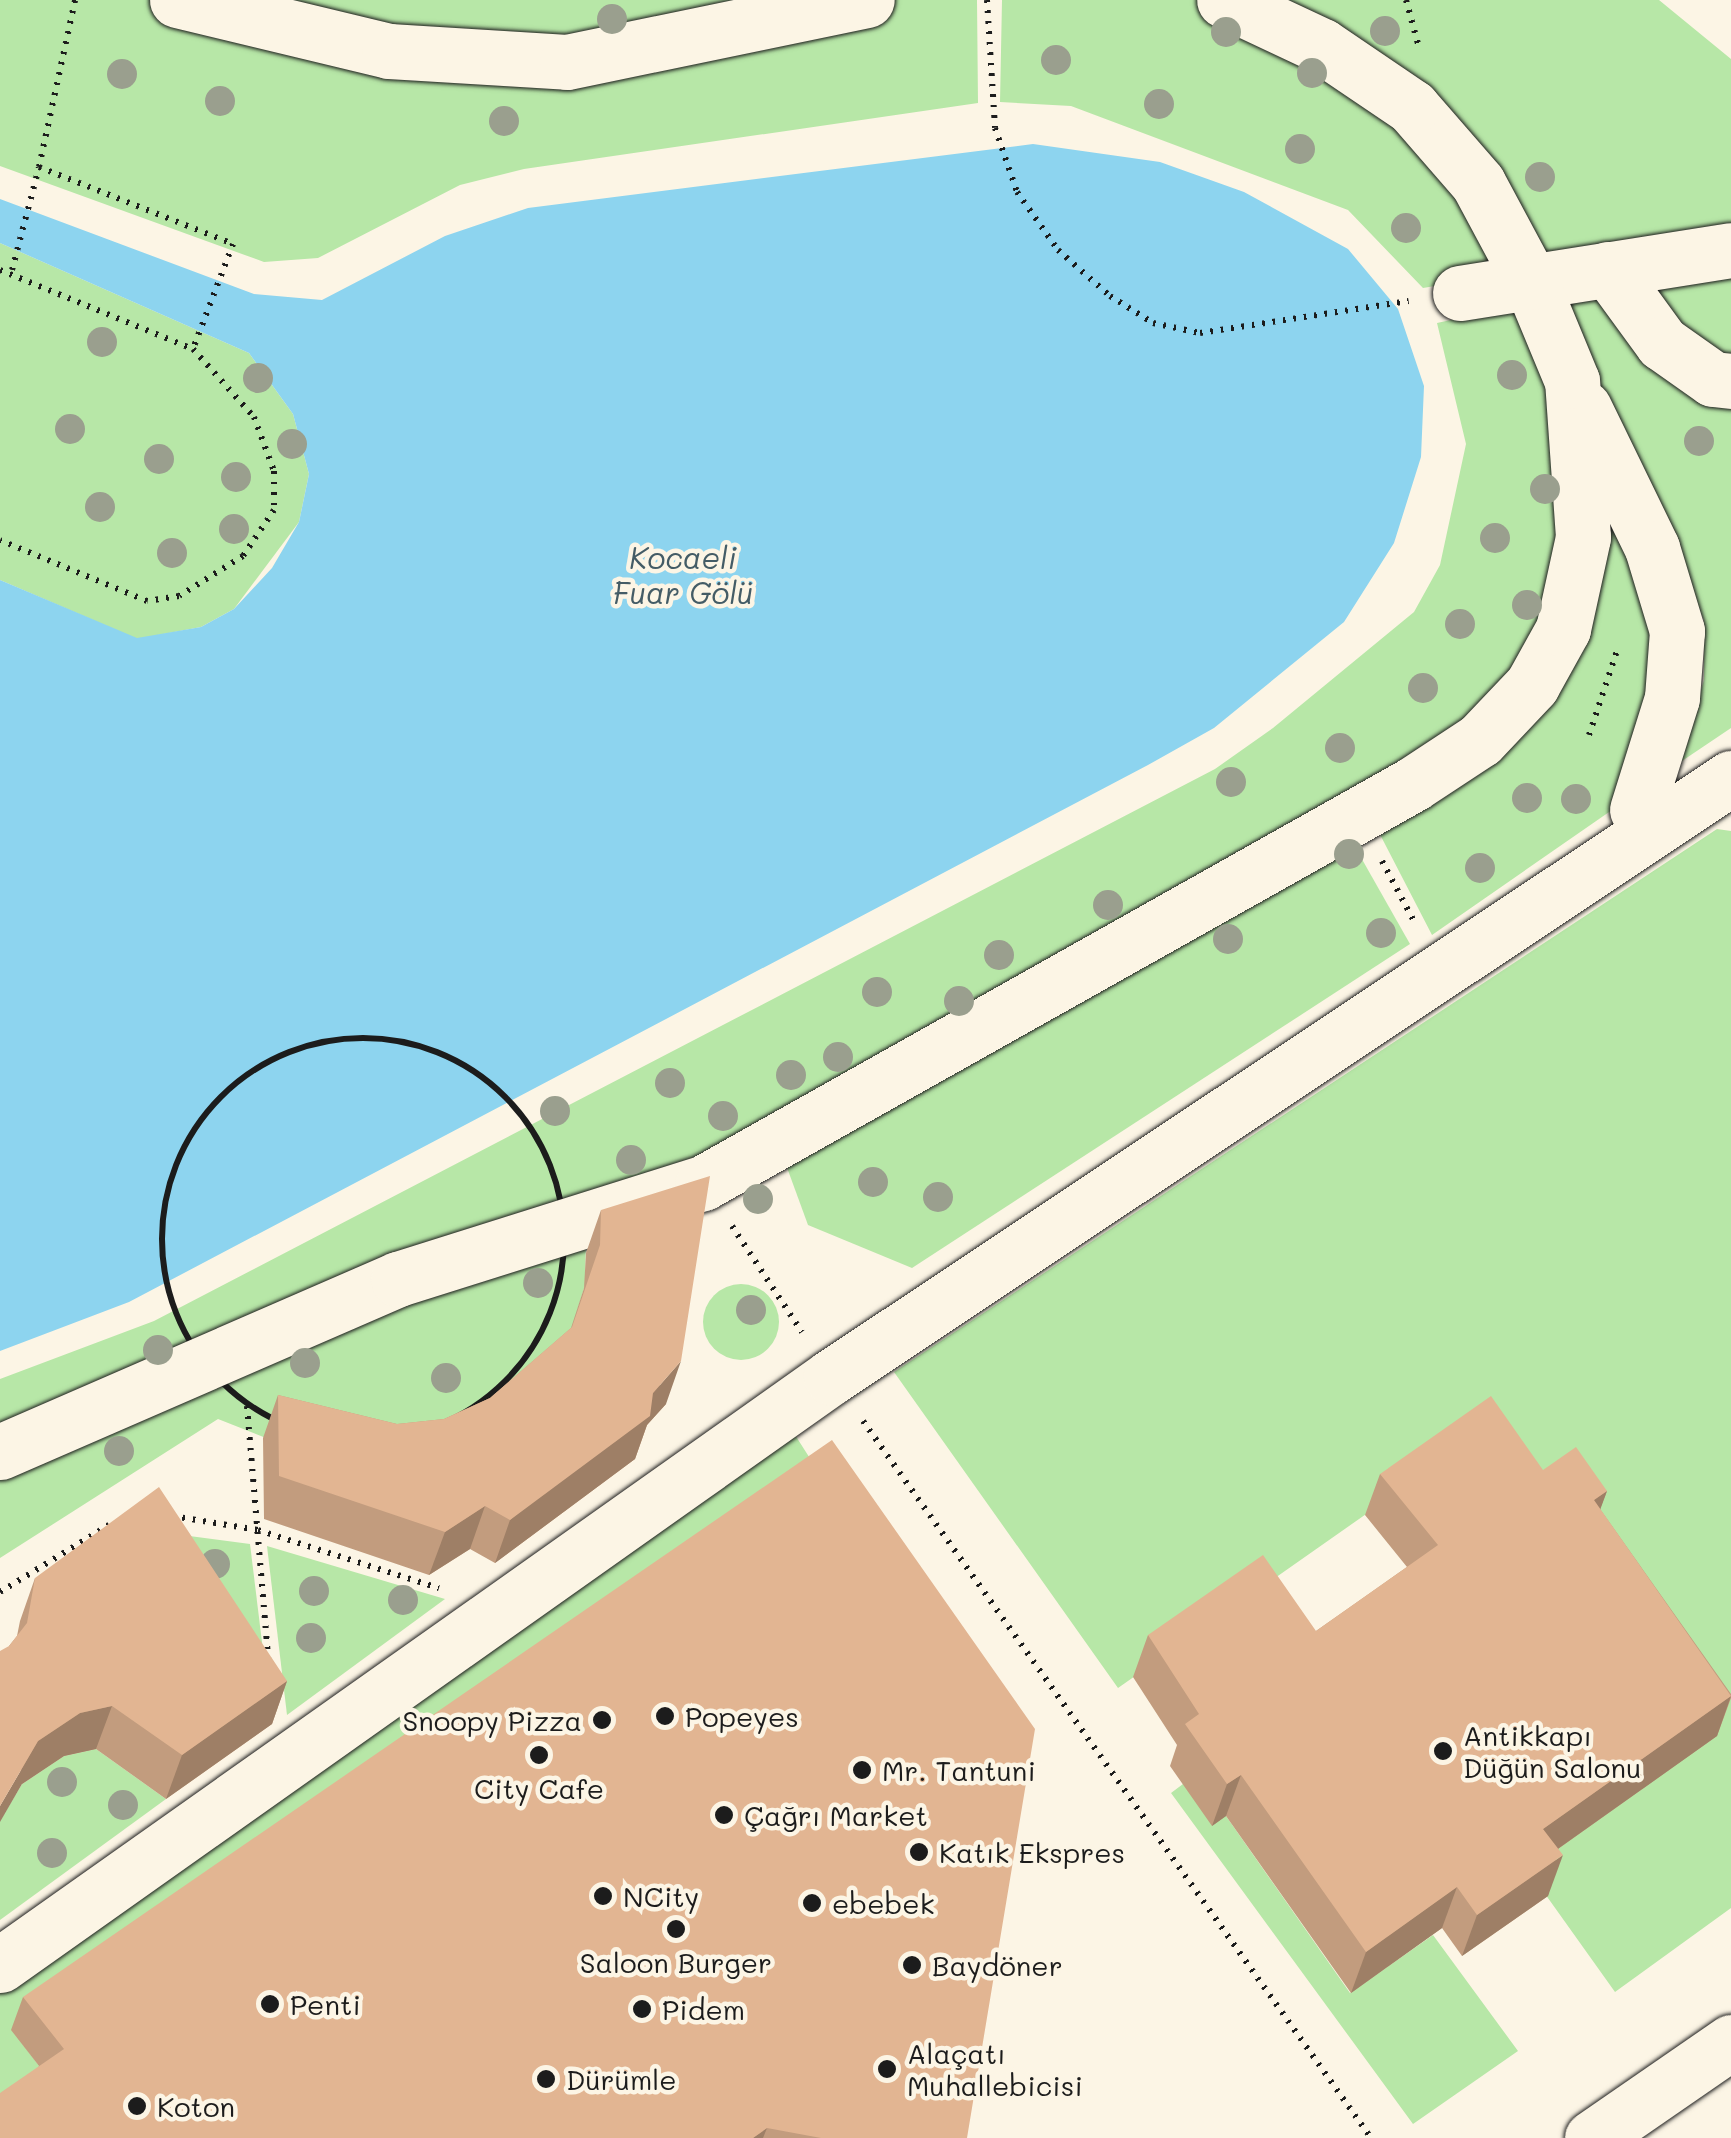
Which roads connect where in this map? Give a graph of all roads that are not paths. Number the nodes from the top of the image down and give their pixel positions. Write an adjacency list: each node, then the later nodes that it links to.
1 (177, 0): 2 (street)
2 (867, 0)
3 (1224, 0): 5 (street)
4 (1257, 0): 5 (street)
5 (1322, 46): 8 (street)
6 (1731, 250): 7 (street)
7 (1608, 269): 8 (street); 11 (street)
8 (1531, 282): 9 (street); 10 (street)
9 (1460, 293)
10 (1572, 381): 13 (street); 14 (street)
11 (1731, 381)
12 (1731, 778): 15 (street)
13 (1637, 810)
14 (0, 1452)
15 (0, 1965)
16 (1731, 2042): 17 (street)
17 (1592, 2138)

